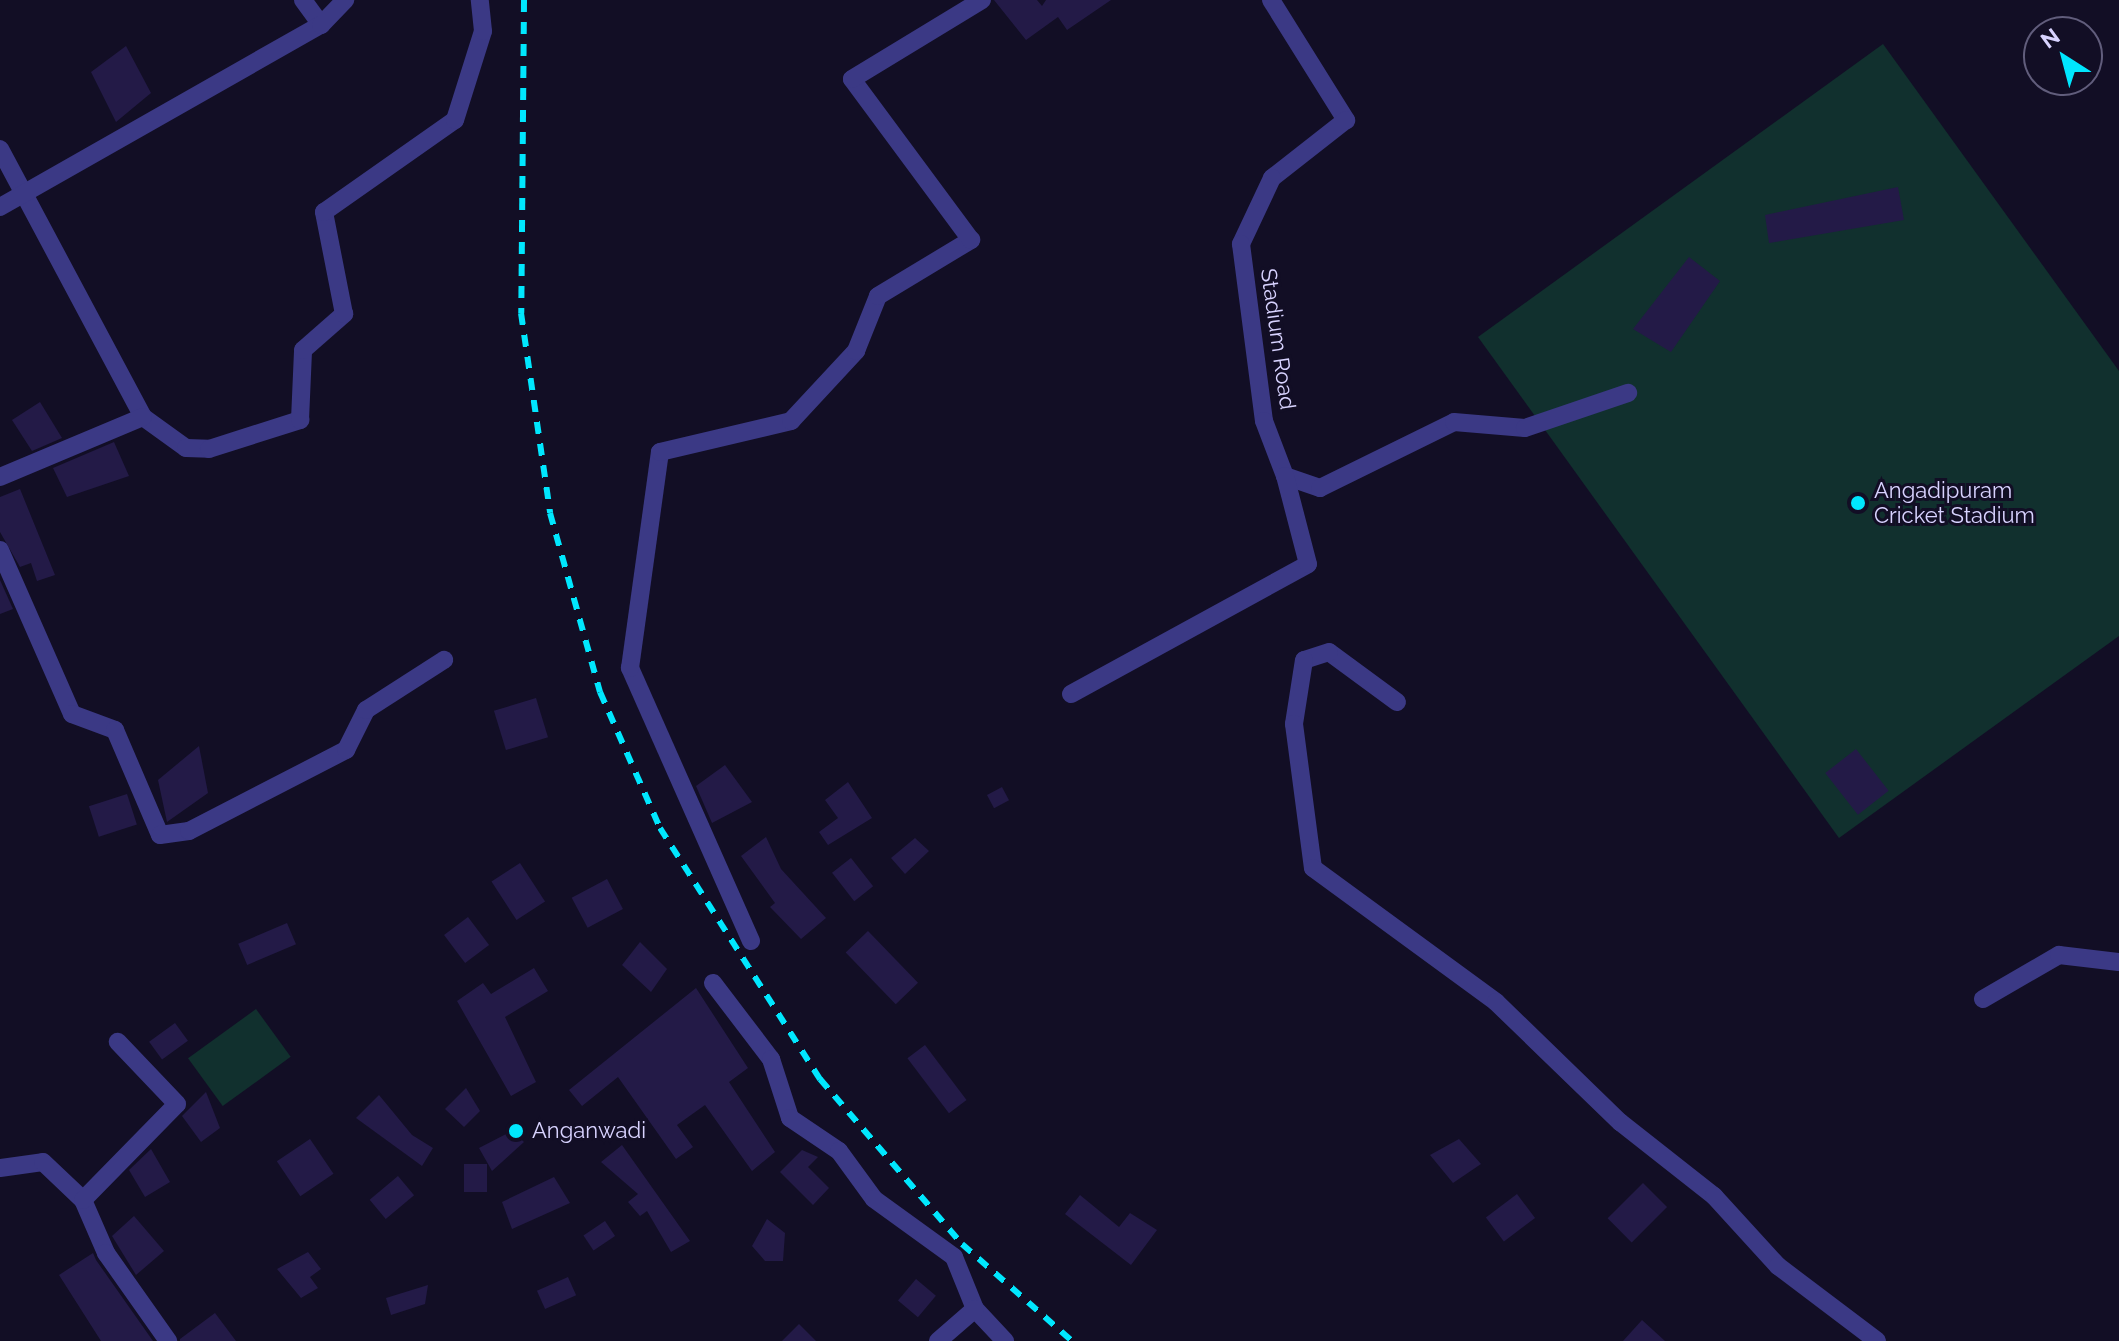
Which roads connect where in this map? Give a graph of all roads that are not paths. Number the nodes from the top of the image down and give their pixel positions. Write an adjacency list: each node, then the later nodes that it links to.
1 (303, 0): 6 (street)
2 (345, 0): 6 (street)
3 (480, 0): 11 (street)
4 (982, 0): 18 (street)
5 (1271, 0): 12 (street, Stadium Road)
6 (321, 25): 8 (street)
7 (0, 149): 8 (street)
8 (20, 196): 9 (street); 11 (street)
9 (0, 207)
10 (1628, 393): 12 (street)
11 (143, 417): 13 (street)
12 (1285, 476): 16 (street)
13 (0, 477)
14 (0, 550): 15 (street)
15 (444, 660)
16 (1071, 694)
17 (1397, 702): 29 (street)
18 (751, 941)
19 (2119, 962): 21 (street)
20 (713, 983): 25 (street)
21 (1983, 999)
22 (118, 1042): 24 (street)
23 (0, 1168): 24 (street)
24 (83, 1200): 26 (street)
25 (975, 1309): 27 (street); 28 (street)
26 (168, 1341)
27 (938, 1341)
28 (1005, 1341)
29 (1877, 1341)

